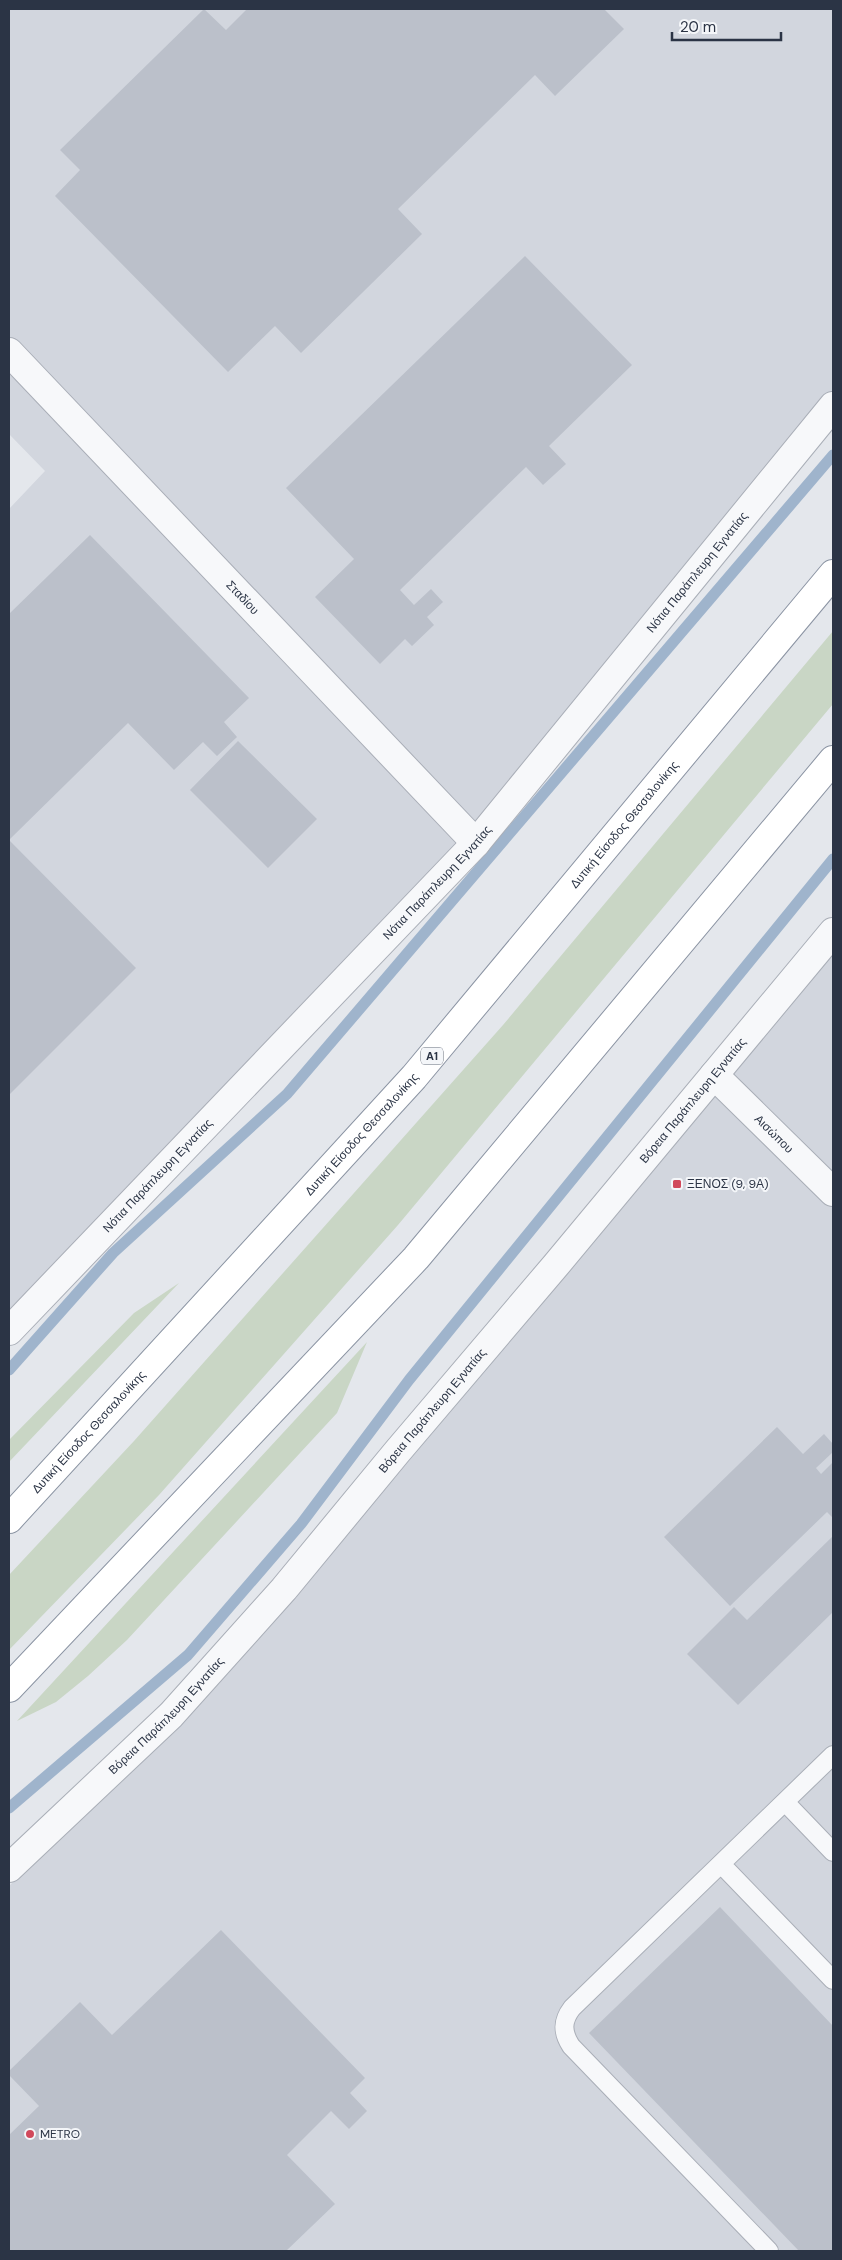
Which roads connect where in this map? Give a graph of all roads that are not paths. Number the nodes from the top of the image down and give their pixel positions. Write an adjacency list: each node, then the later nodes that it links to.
1 (9, 352): 5 (street, Σταδίου)
2 (833, 406): 5 (street, Νότια Παράπλευρη Εγνατίας)
3 (833, 574): 10 (highway, Δυτική Είσοδος Θεσσαλονίκης / Α1)
4 (833, 760): 11 (highway)
5 (476, 843): 9 (street, Νότια Παράπλευρη Εγνατίας)
6 (833, 932): 7 (street, Βόρεια Παράπλευρη Εγνατίας)
7 (714, 1075): 8 (street, Αισώπου); 16 (street, Βόρεια Παράπλευρη Εγνατίας)
8 (833, 1192)
9 (9, 1331)
10 (9, 1519)
11 (9, 1688)
12 (833, 1755): 13 (lane)
13 (785, 1802): 14 (lane); 15 (lane)
14 (833, 1852)
15 (721, 1864): 17 (lane); 18 (lane)
16 (9, 1868)
17 (833, 1980)
18 (769, 2251)

